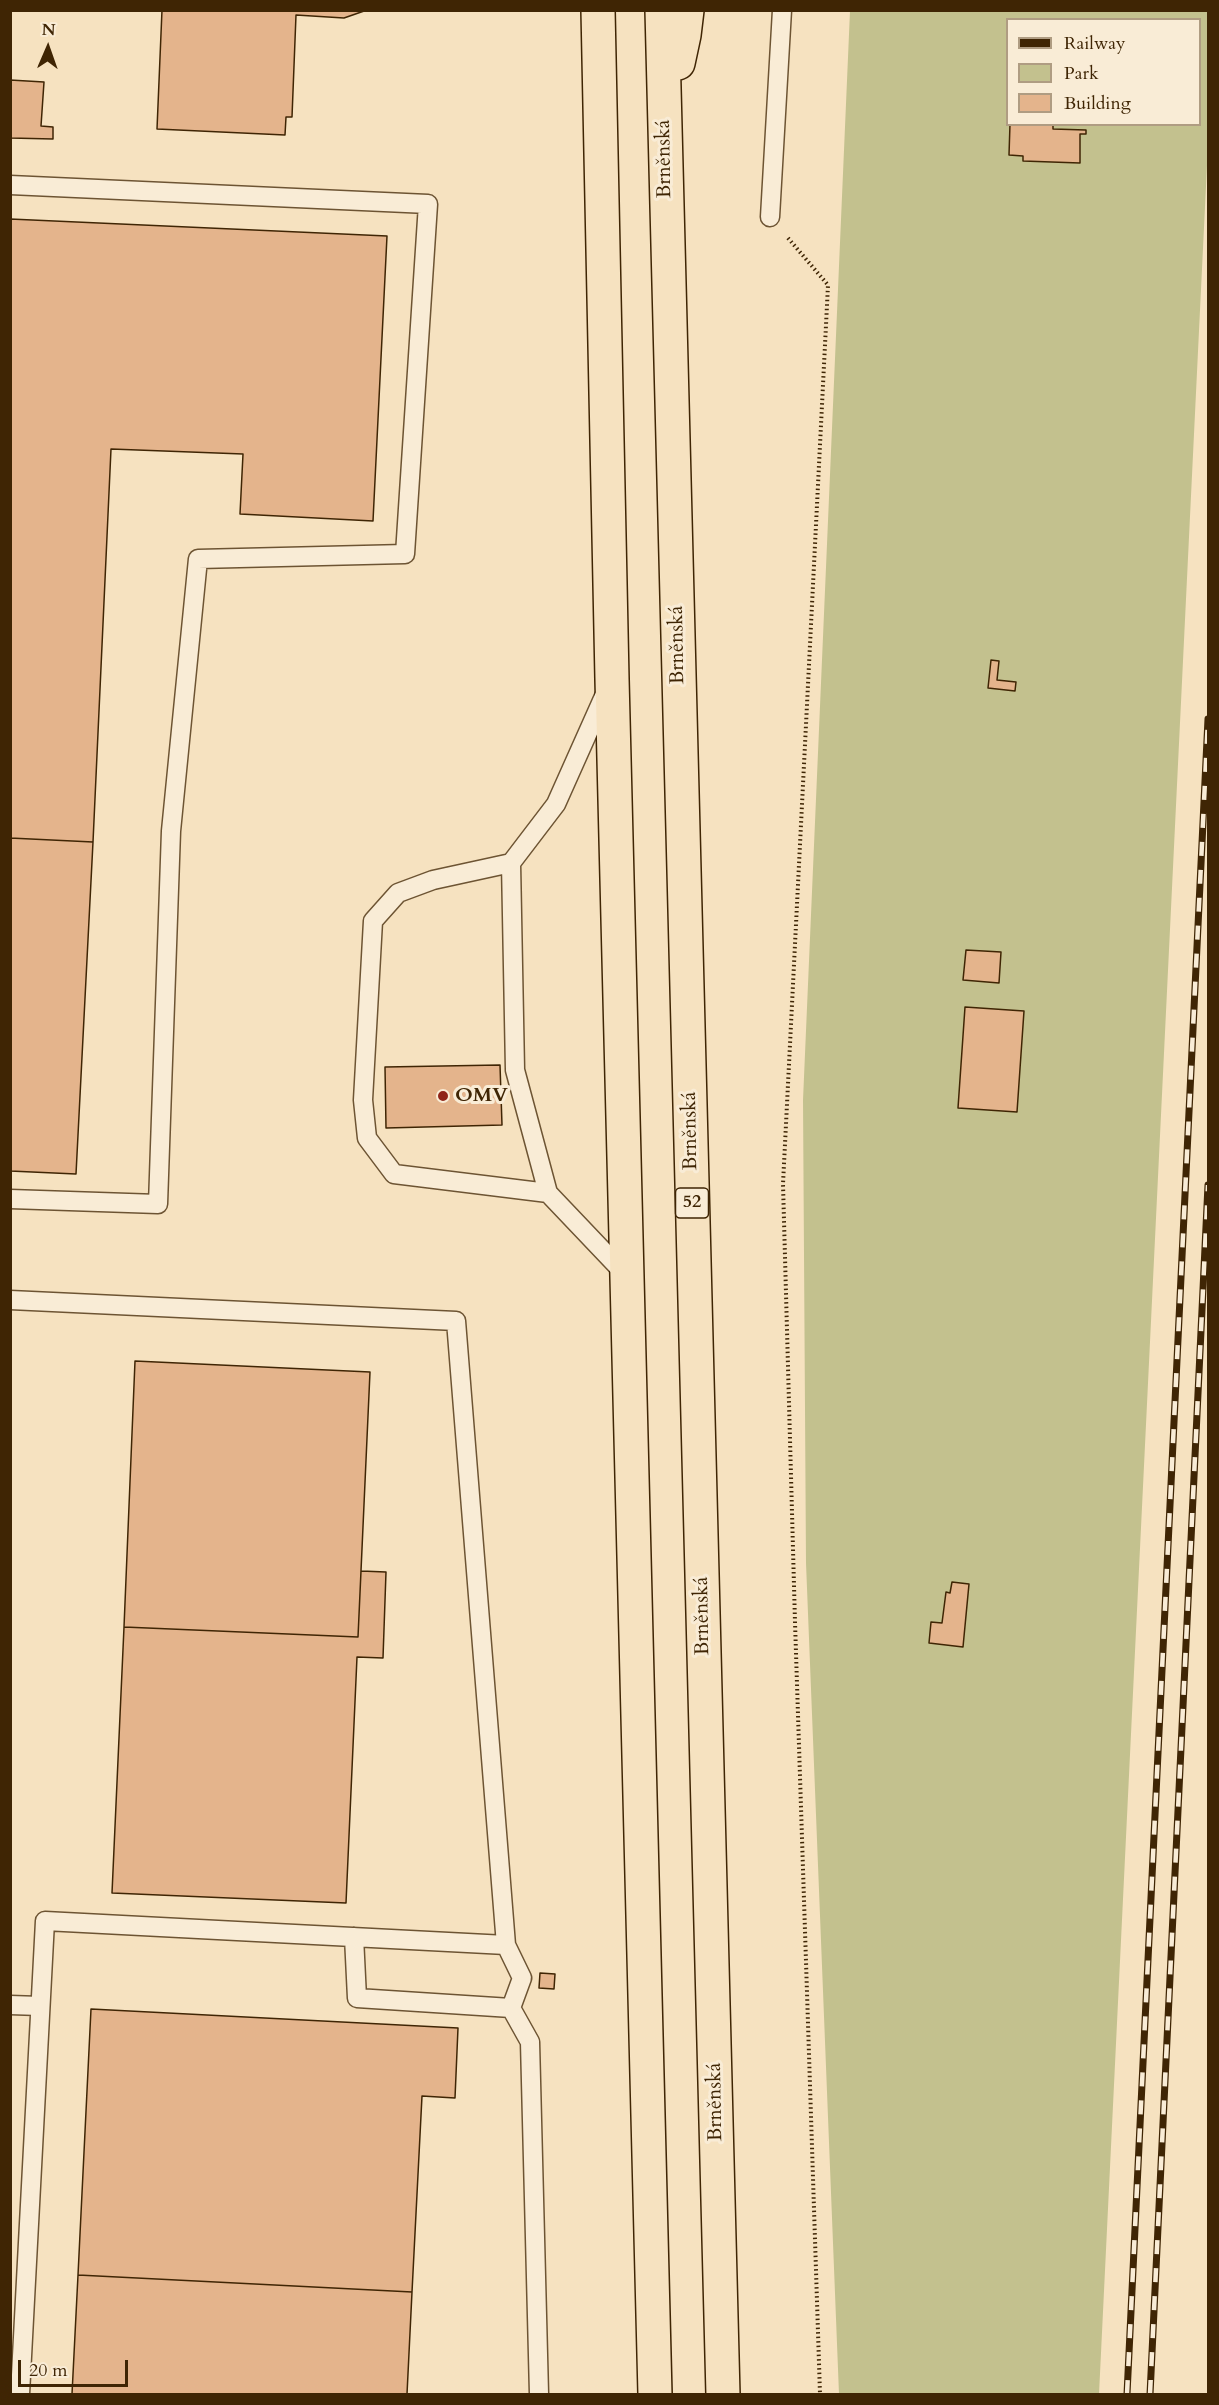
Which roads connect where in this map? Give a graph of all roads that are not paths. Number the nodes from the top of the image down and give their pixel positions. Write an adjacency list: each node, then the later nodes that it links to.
1 (598, 10): 8 (highway)
2 (662, 10): 5 (highway, Brněnská / 52)
3 (687, 10): 5 (highway)
4 (782, 10): 7 (lane)
5 (664, 120): 23 (highway, Brněnská / 52)
6 (10, 184): 11 (lane)
7 (770, 217)
8 (612, 679): 9 (lane); 12 (highway)
9 (511, 863): 10 (lane); 10 (lane)
10 (548, 1193): 12 (lane)
11 (10, 1199)
12 (626, 1275): 22 (highway)
13 (10, 1300): 15 (lane)
14 (354, 1936): 15 (lane); 17 (lane); 18 (lane)
15 (506, 1945): 18 (lane)
16 (10, 2005): 17 (lane)
17 (40, 2006): 19 (lane)
18 (512, 2008): 21 (lane)
19 (18, 2287): 20 (lane)
20 (20, 2394)
21 (539, 2394)
22 (655, 2394)
23 (723, 2394)

